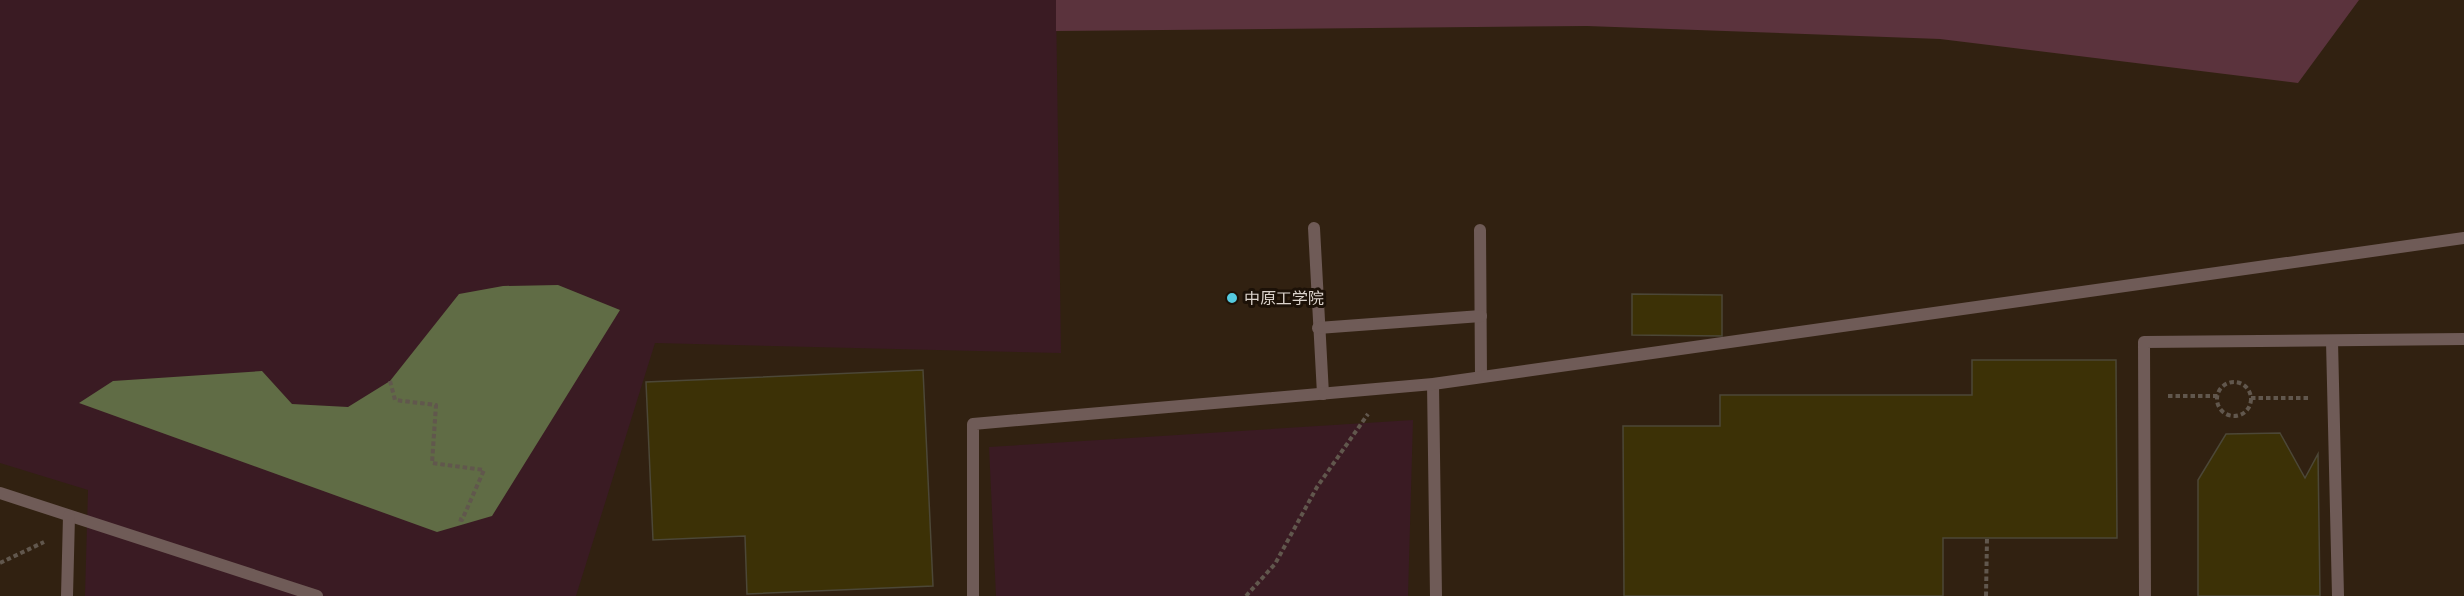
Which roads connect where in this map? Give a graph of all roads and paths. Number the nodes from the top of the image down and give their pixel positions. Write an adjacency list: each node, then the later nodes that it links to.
1 (1314, 228): 5 (lane)
2 (1480, 230): 4 (lane)
3 (2464, 238): 8 (lane)
4 (1481, 316): 5 (lane); 8 (lane)
5 (1318, 328): 12 (lane)
6 (2464, 339): 7 (lane)
7 (2332, 341): 13 (lane); 15 (lane)
8 (1481, 377): 10 (lane)
9 (390, 381): 19 (path)
10 (1433, 384): 11 (lane); 27 (lane)
11 (1386, 389): 12 (lane); 26 (path)
12 (1323, 394): 25 (lane)
13 (2145, 396): 14 (path); 29 (lane)
14 (2218, 396): 16 (path); 16 (path)
15 (2334, 397): 16 (path); 30 (lane)
16 (2251, 398)
17 (0, 493): 18 (lane)
18 (69, 516): 20 (lane); 24 (lane)
19 (459, 519)
20 (69, 530): 22 (path); 23 (lane)
21 (1987, 538): 28 (path)
22 (0, 563)
23 (67, 596)
24 (317, 596)
25 (973, 596)
26 (1246, 596)
27 (1436, 596)
28 (1986, 596)
29 (2145, 596)
30 (2338, 596)

